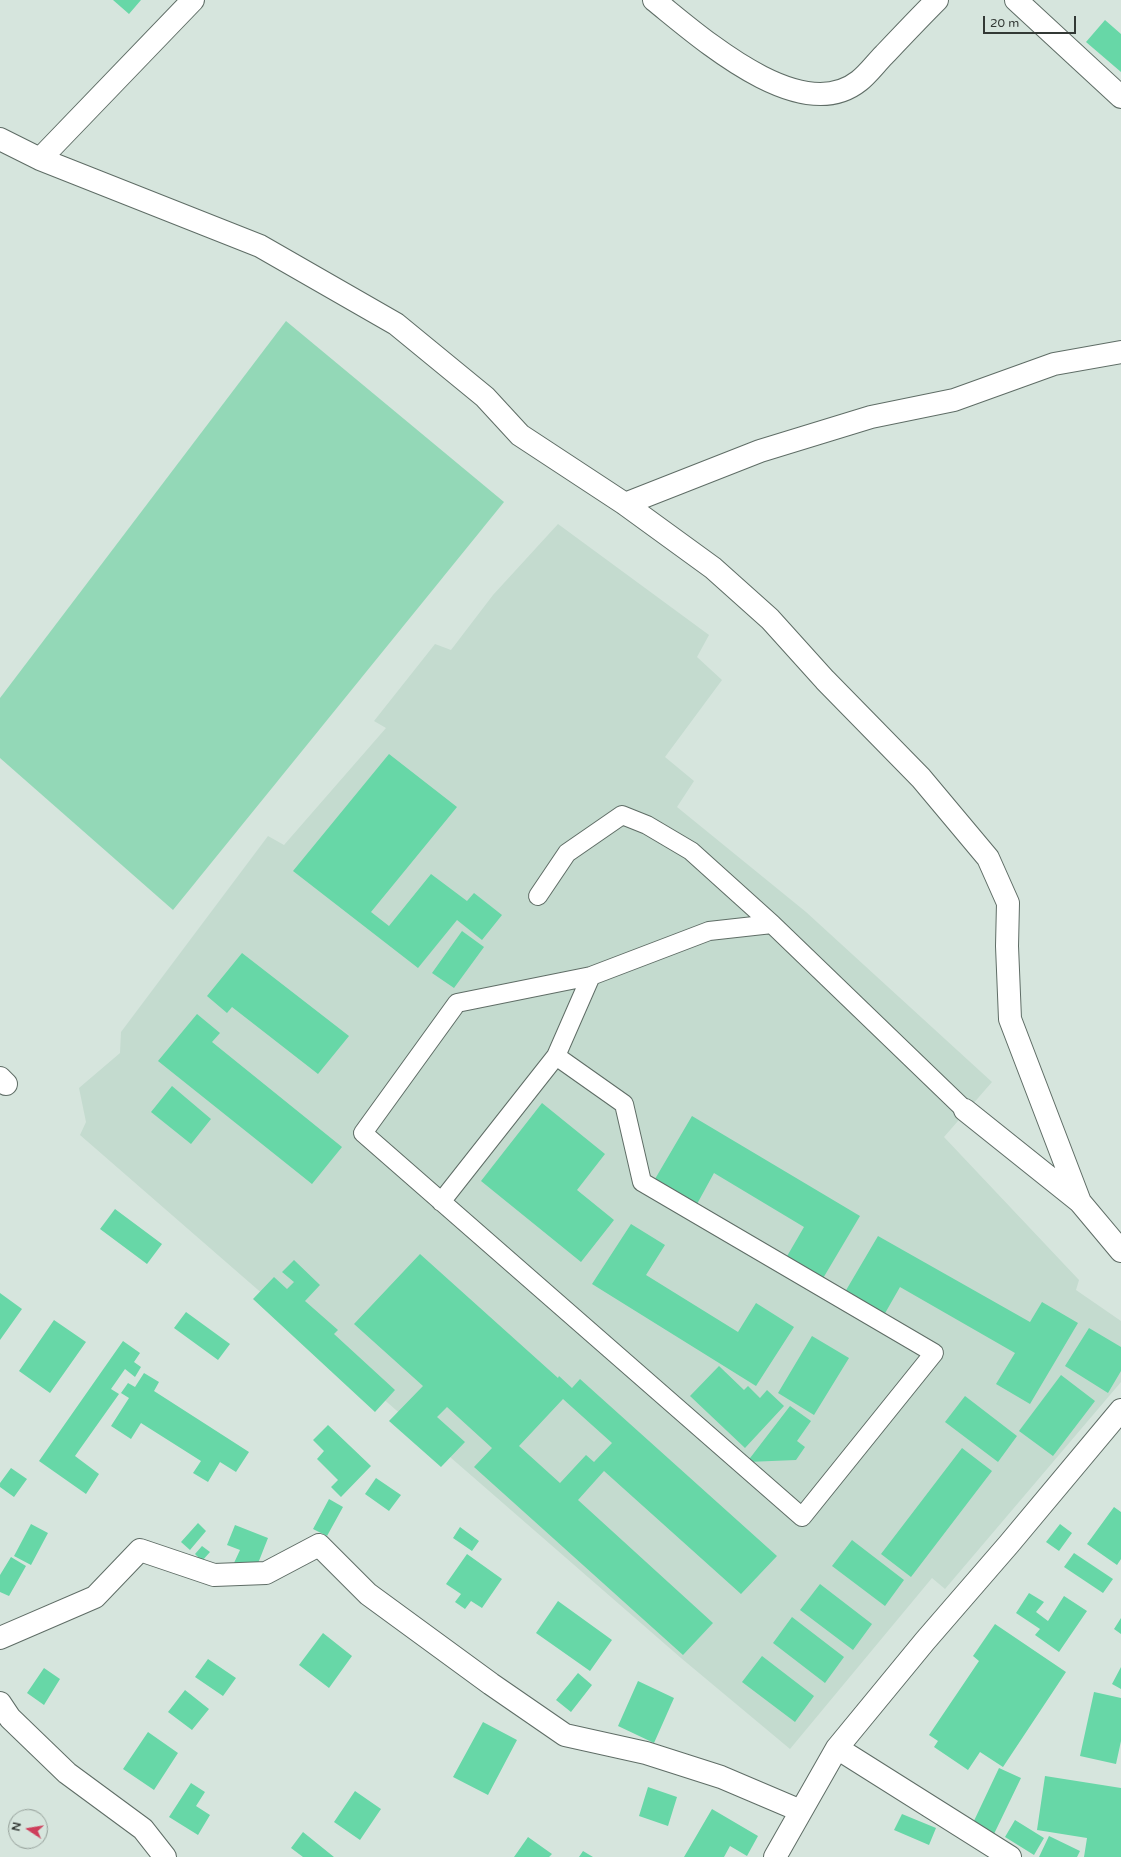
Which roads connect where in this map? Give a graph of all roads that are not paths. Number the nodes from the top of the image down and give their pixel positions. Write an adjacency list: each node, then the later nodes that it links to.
1 (193, 0): 7 (street)
2 (654, 0): 3 (street)
3 (937, 0)
4 (1016, 0): 5 (street)
5 (1121, 97)
6 (0, 139): 7 (street)
7 (40, 159): 9 (street)
8 (1121, 352): 9 (street)
9 (625, 504): 16 (street)
10 (538, 896): 11 (lane)
11 (772, 924): 12 (lane); 14 (lane)
12 (591, 976): 13 (lane); 15 (lane)
13 (556, 1056): 15 (lane); 15 (lane)
14 (965, 1110): 16 (street)
15 (441, 1202)
16 (1080, 1202): 17 (street)
17 (1121, 1251)
18 (1121, 1410): 21 (street)
19 (0, 1638): 22 (street)
20 (0, 1703): 23 (street)
21 (837, 1748): 22 (street); 25 (street)
22 (800, 1810): 24 (street)
23 (165, 1857)
24 (775, 1857)
25 (1010, 1857)

